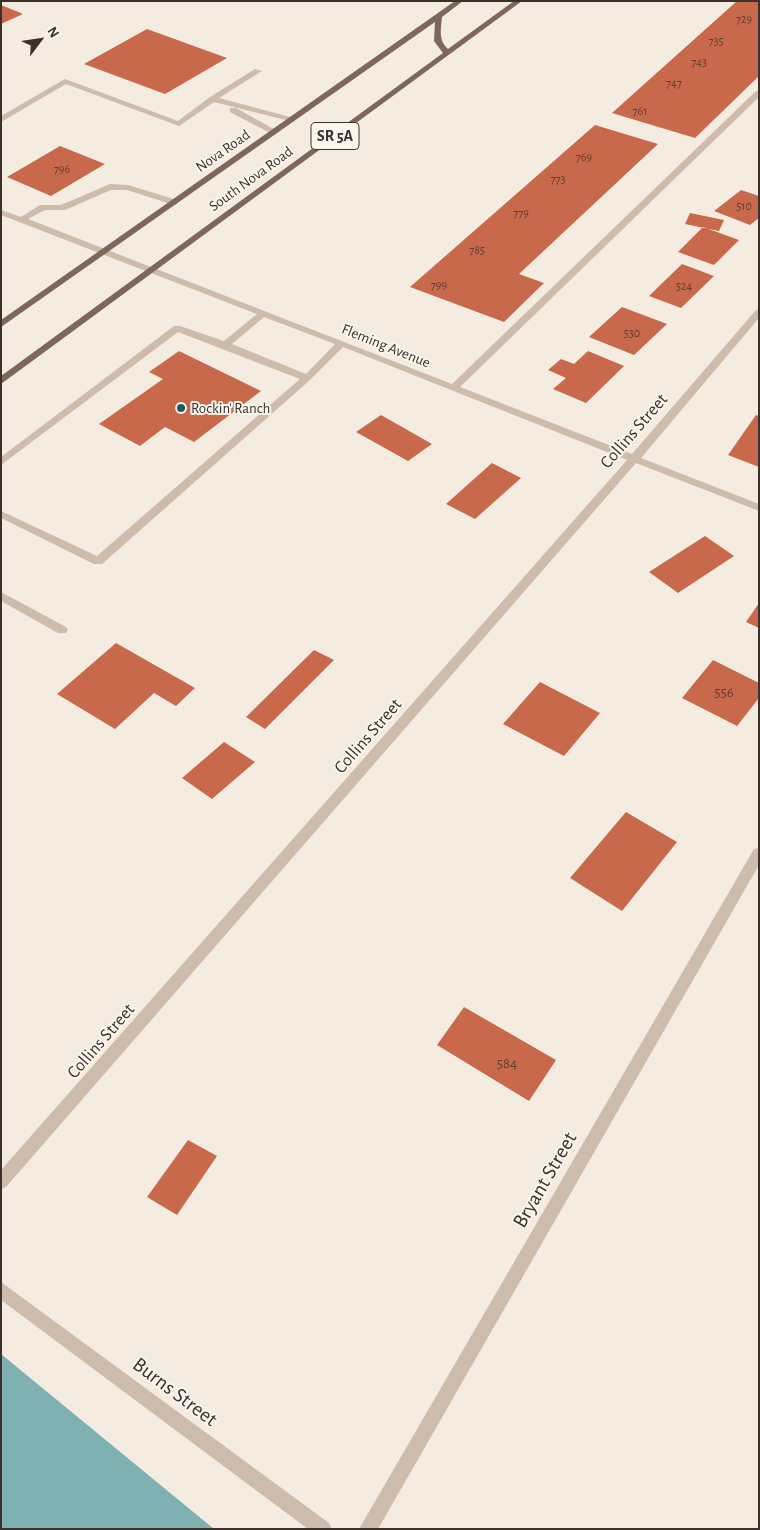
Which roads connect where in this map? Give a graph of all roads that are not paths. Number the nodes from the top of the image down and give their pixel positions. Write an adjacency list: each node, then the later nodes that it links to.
1 (460, 1): 3 (main road, Nova Road / SR 5A)
2 (519, 1): 4 (main road, South Nova Road / SR 5A)
3 (439, 16): 4 (main road); 9 (main road, Nova Road / SR 5A)
4 (448, 53): 15 (main road, South Nova Road / SR 5A)
5 (258, 71): 7 (street)
6 (759, 93): 23 (street)
7 (213, 100): 8 (street); 9 (street); 10 (street)
8 (1, 120)
9 (291, 120): 10 (main road, Nova Road / SR 5A)
10 (275, 132): 11 (main road, Nova Road / SR 5A)
11 (174, 202): 13 (street); 14 (main road, Nova Road / SR 5A)
12 (1, 212): 13 (street, Fleming Avenue)
13 (21, 220): 14 (street, Fleming Avenue)
14 (104, 252): 15 (street, Fleming Avenue); 18 (main road, Nova Road / SR 5A)
15 (152, 270): 17 (street, Fleming Avenue); 22 (main road, South Nova Road / SR 5A)
16 (759, 312): 24 (street, Collins Street)
17 (263, 313): 19 (street, Fleming Avenue); 20 (street)
18 (1, 324)
19 (341, 344): 21 (street); 23 (street, Fleming Avenue)
20 (225, 345): 21 (street); 25 (street)
21 (306, 378): 27 (street)
22 (1, 381)
23 (452, 388): 24 (street, Fleming Avenue)
24 (632, 460): 26 (street, Fleming Avenue); 31 (street, Collins Street)
25 (1, 462)
26 (759, 508)
27 (1, 514)
28 (1, 596): 29 (street)
29 (62, 630)
30 (759, 853): 34 (street, Bryant Street)
31 (1, 1182)
32 (1, 1290): 33 (street, Burns Street)
33 (323, 1529)
34 (368, 1529)

